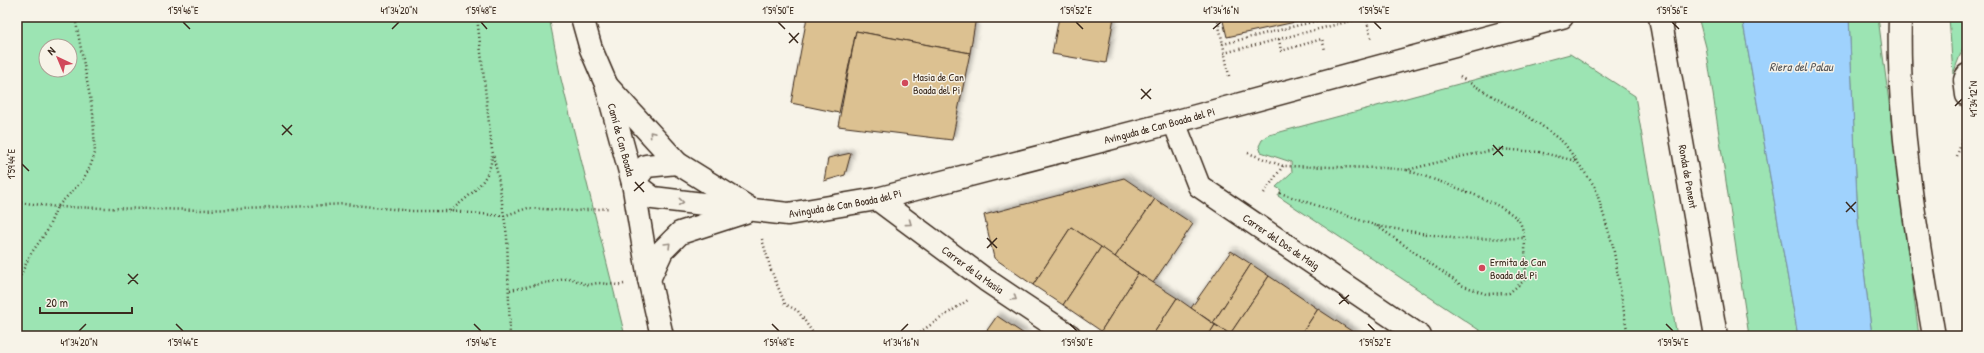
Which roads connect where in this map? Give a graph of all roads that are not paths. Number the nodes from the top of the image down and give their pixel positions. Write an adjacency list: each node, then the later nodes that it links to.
1 (582, 17): 6 (street, Camí de Can Boada)
2 (1562, 17): 8 (street, Avinguda de Can Boada del Pi)
3 (1660, 17): 17 (street, Ronda de Ponent)
4 (1900, 17): 18 (street)
5 (1967, 75): 7 (street)
6 (606, 84): 9 (street, one-way to 6); 10 (street, Camí de Can Boada)
7 (1967, 95)
8 (1174, 122): 11 (street, Avinguda de Can Boada del Pi); 16 (street, Carrer del Dos de Maig)
9 (677, 163): 10 (street); 12 (street)
10 (633, 183): 12 (street, Avinguda de Can Boada del Pi, one-way to 12); 13 (street, Camí de Can Boada)
11 (877, 199): 12 (street, Avinguda de Can Boada del Pi); 15 (street, Carrer de la Masia, one-way to 15)
12 (752, 209): 13 (street, one-way to 12)
13 (650, 280): 14 (street, Camí de Can Boada)
14 (662, 336)
15 (1070, 336)
16 (1420, 336)
17 (1716, 336)
18 (1934, 336)

